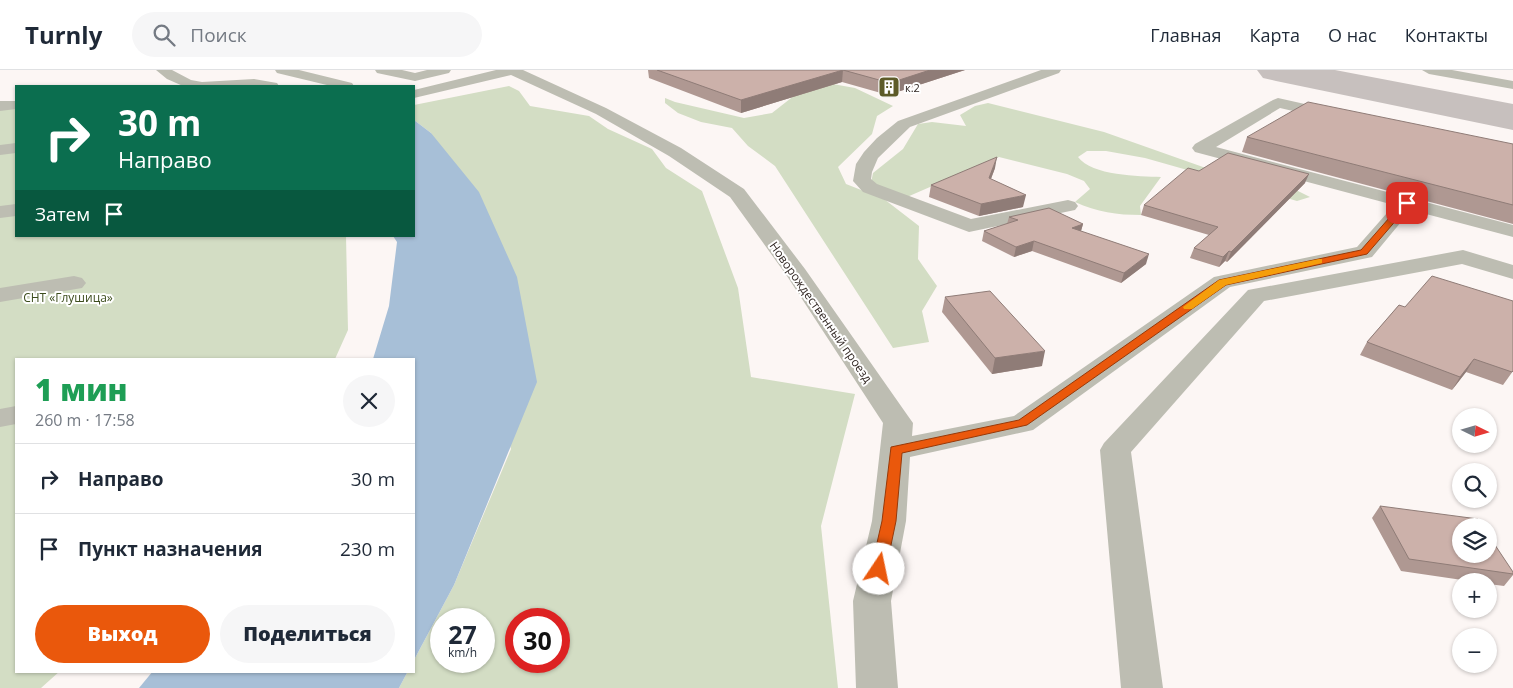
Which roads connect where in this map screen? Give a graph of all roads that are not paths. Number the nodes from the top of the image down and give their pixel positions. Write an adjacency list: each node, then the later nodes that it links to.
1 (163, 70): 10 (street)
2 (282, 70): 13 (street)
3 (382, 70): 4 (street)
4 (444, 70)
5 (512, 70): 15 (street); 31 (street, Новорождественный проезд)
6 (1054, 70): 22 (street)
7 (1430, 70): 14 (street)
8 (226, 73): 9 (street)
9 (257, 82): 11 (street); 12 (street)
10 (198, 85)
11 (216, 85)
12 (268, 85)
13 (344, 85)
14 (1513, 85)
15 (415, 94)
16 (0, 106): 17 (street)
17 (15, 106)
18 (1353, 120): 21 (street)
19 (15, 148): 20 (street)
20 (0, 150)
21 (1407, 203): 25 (street); 31 (street)
22 (1068, 206)
23 (15, 210): 24 (street)
24 (0, 212)
25 (1513, 231)
26 (1513, 272): 33 (street)
27 (74, 284): 28 (street)
28 (0, 295)
29 (15, 415): 30 (street)
30 (0, 418)
31 (896, 450): 32 (street, Новорождественный проезд)
32 (877, 688)
33 (1142, 688)

